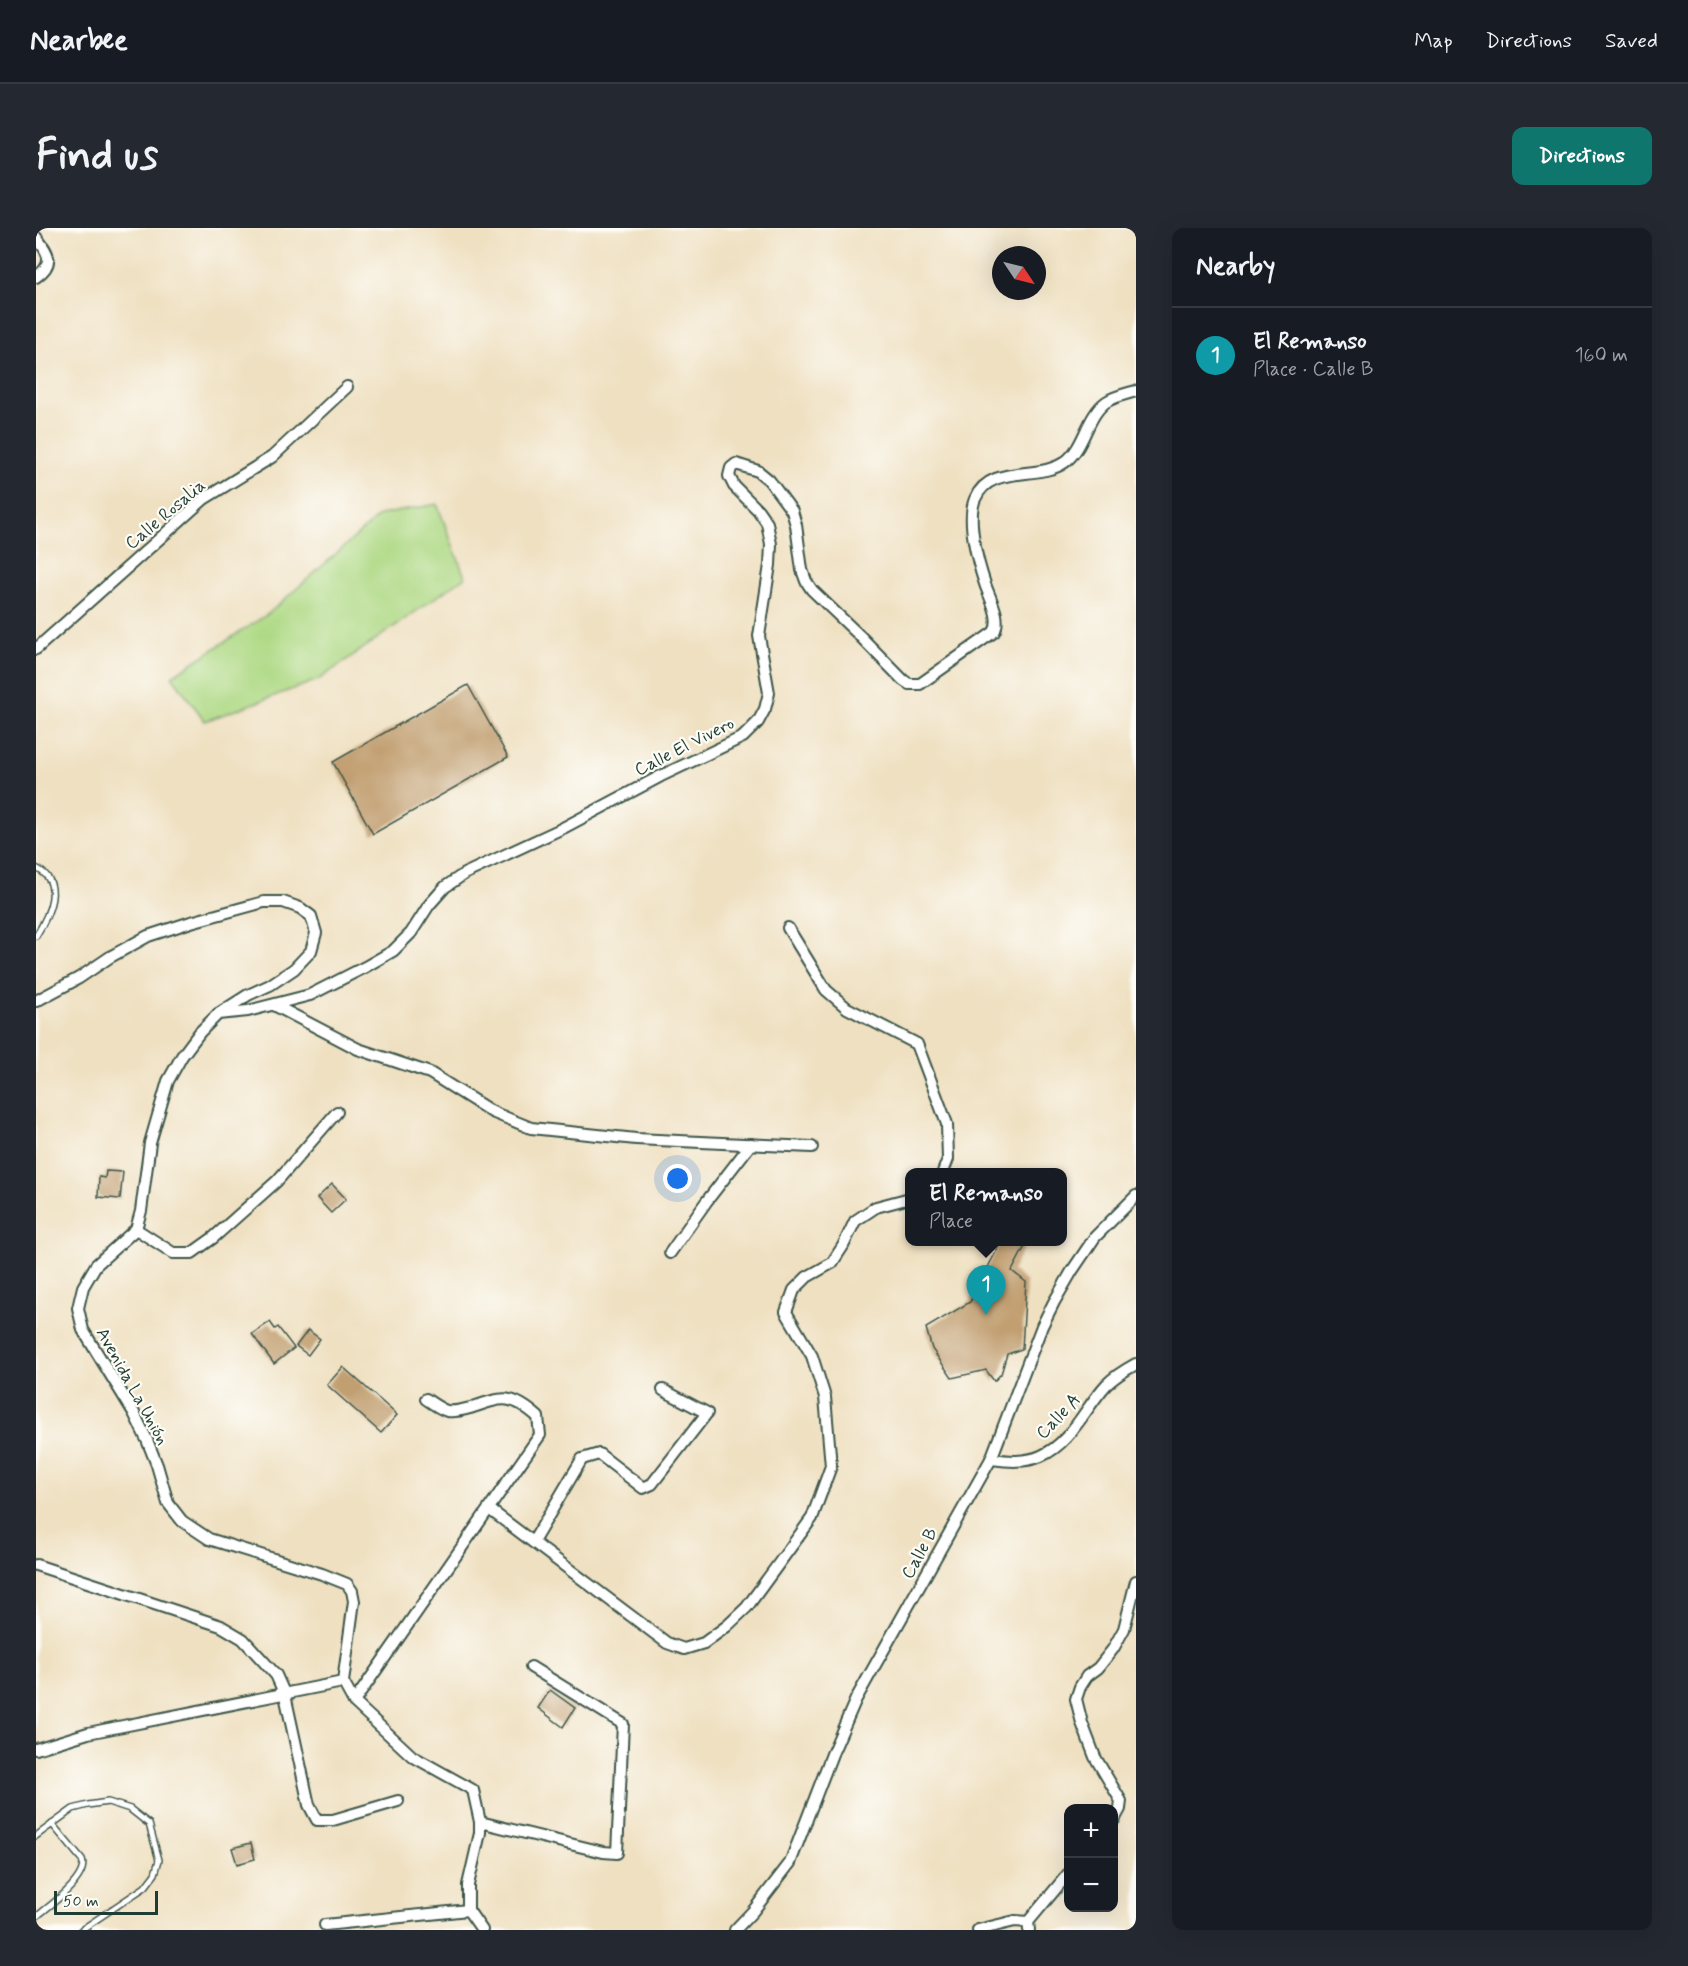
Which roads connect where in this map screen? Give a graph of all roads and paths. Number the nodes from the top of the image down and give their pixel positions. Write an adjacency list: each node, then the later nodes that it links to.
1 (36, 237): 2 (street)
2 (36, 277)
3 (347, 387): 5 (street, Calle Rosalia)
4 (1136, 391): 10 (street, Calle El Vivero)
5 (36, 649)
6 (36, 868): 8 (lane)
7 (788, 928): 15 (street)
8 (36, 936)
9 (36, 1001): 11 (street)
10 (274, 1005): 11 (street, Calle El Vivero); 13 (street)
11 (218, 1014): 18 (street)
12 (337, 1112): 18 (street)
13 (751, 1144): 14 (street); 19 (street)
14 (812, 1147)
15 (945, 1168)
16 (1136, 1196): 23 (street, Calle B)
17 (905, 1199): 25 (street)
18 (136, 1229): 29 (street, Avenida La Unión)
19 (670, 1252)
20 (1136, 1364): 23 (street, Calle A)
21 (663, 1390): 25 (street)
22 (426, 1400): 24 (street)
23 (991, 1459): 45 (street, Calle B)
24 (489, 1509): 25 (street); 31 (street)
25 (533, 1542)
26 (36, 1565): 30 (street)
27 (1136, 1581): 34 (street)
28 (531, 1667): 35 (street)
29 (343, 1682): 30 (street); 31 (street)
30 (285, 1695): 32 (street); 33 (street)
31 (354, 1702): 35 (street)
32 (36, 1749)
33 (398, 1801)
34 (1118, 1812)
35 (480, 1822): 39 (street)
36 (52, 1824): 37 (lane); 40 (lane); 43 (lane)
37 (36, 1836)
38 (1064, 1879): 42 (street)
39 (468, 1910): 41 (street); 44 (street)
40 (36, 1917)
41 (325, 1925)
42 (1028, 1926): 46 (street)
43 (81, 1930)
44 (482, 1930)
45 (735, 1930)
46 (978, 1930)

